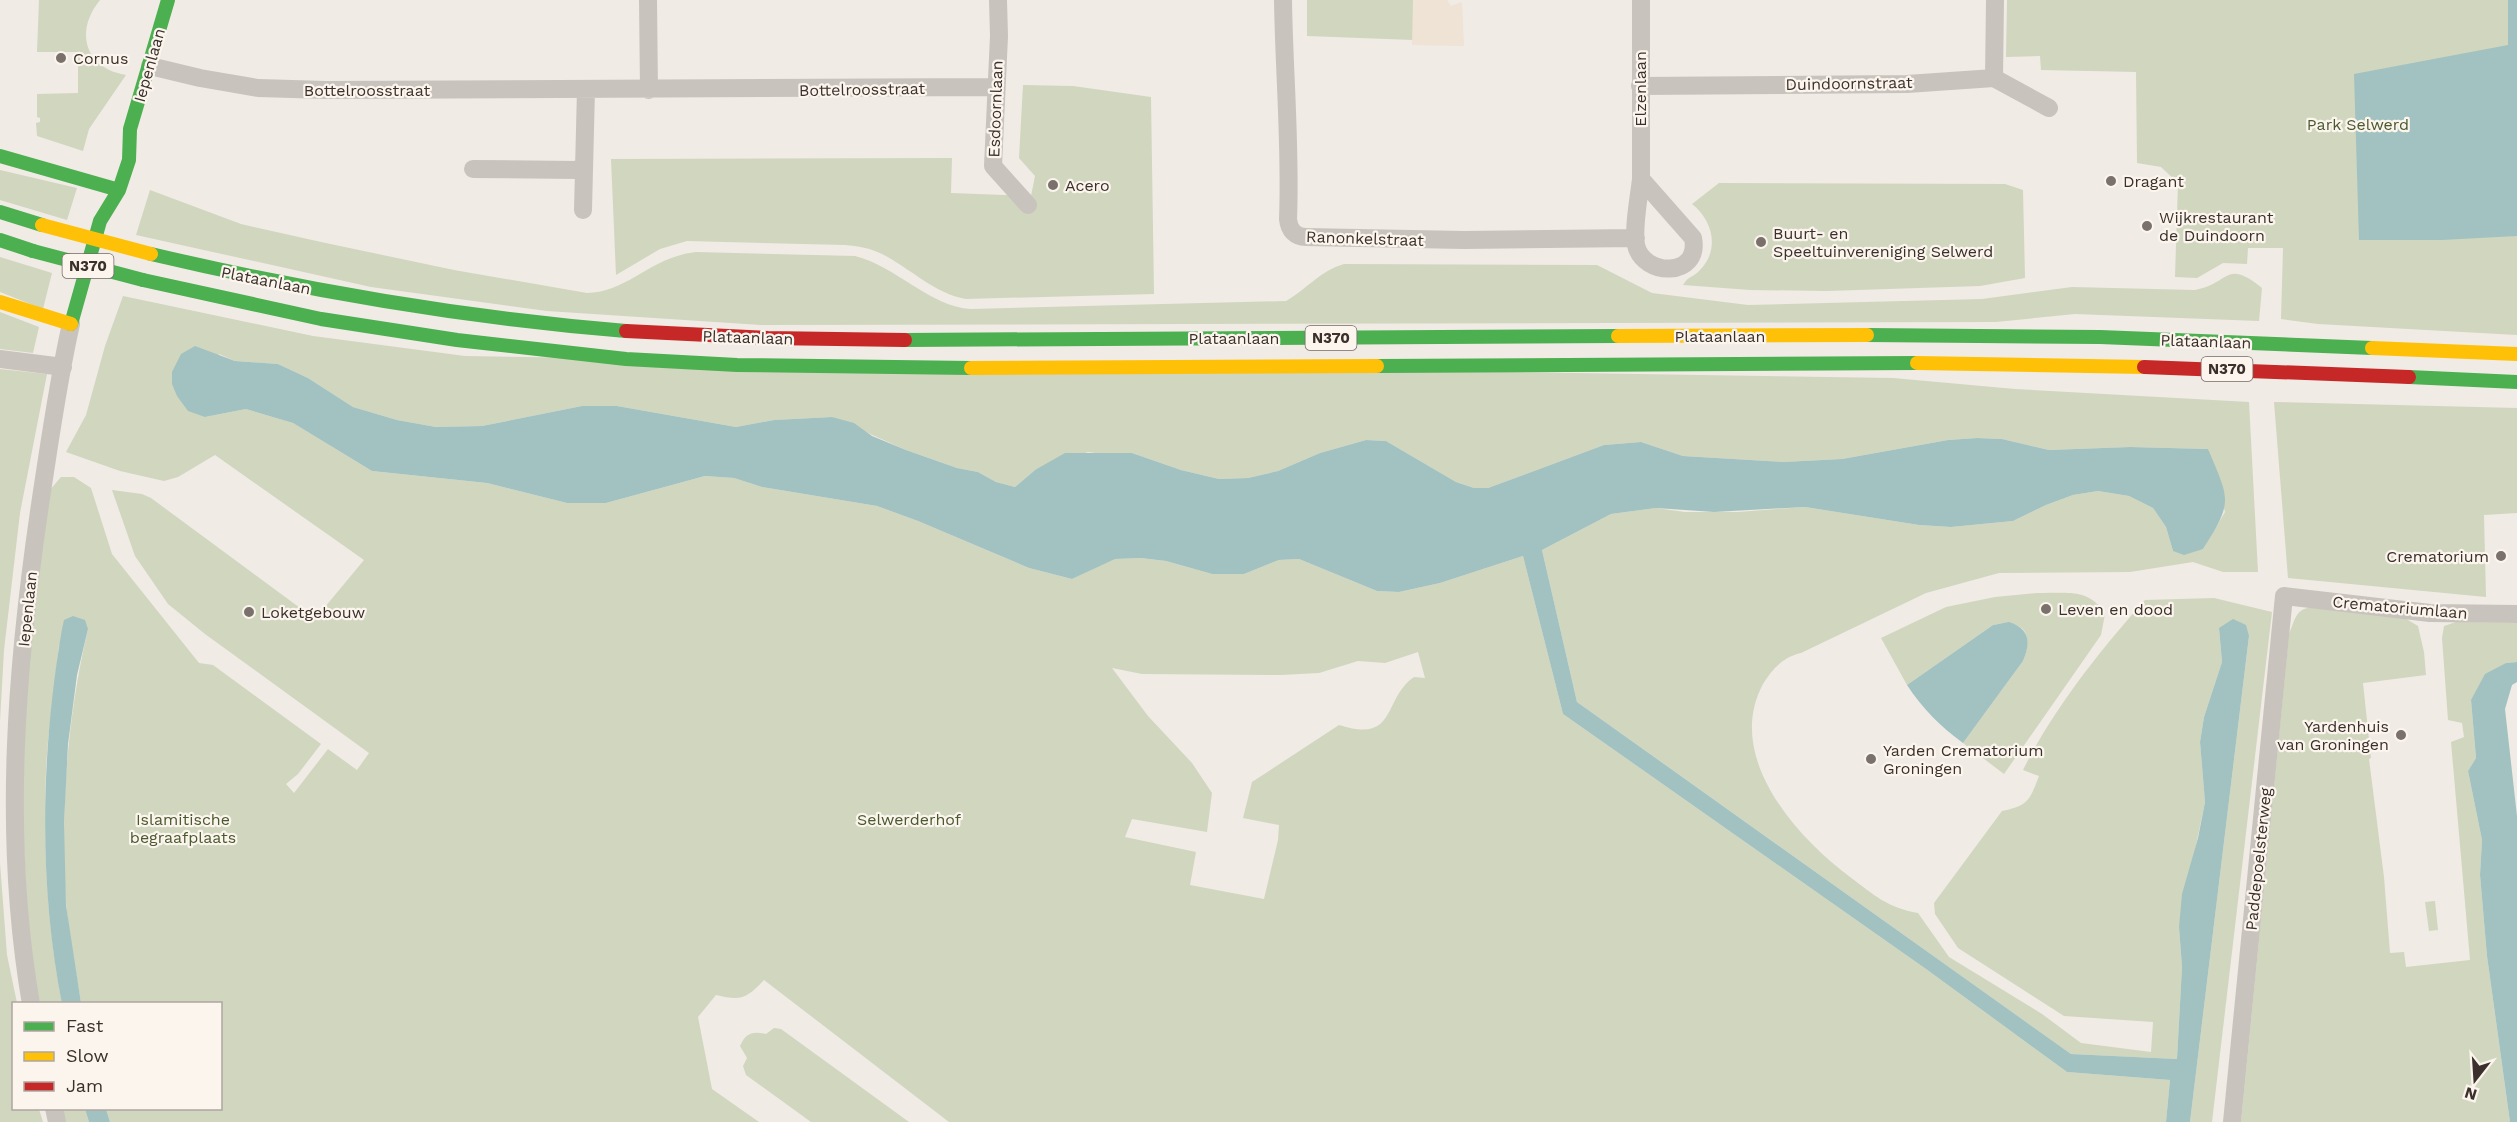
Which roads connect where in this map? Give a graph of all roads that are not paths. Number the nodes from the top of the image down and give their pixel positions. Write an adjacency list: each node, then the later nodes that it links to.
1 (168, 0): 7 (main road, Iepenlaan)
2 (648, 0): 12 (street)
3 (998, 0): 10 (street, Esdoornlaan)
4 (1283, 0): 27 (street, Ranonkelstraat)
5 (1641, 0): 9 (street, Elzenlaan)
6 (1995, 0): 8 (street)
7 (150, 66): 11 (street, Bottelroosstraat); 14 (main road, Iepenlaan)
8 (1994, 78): 9 (street, Duindoornstraat); 13 (street)
9 (1640, 86): 20 (street, Elzenlaan)
10 (995, 87): 12 (street, Bottelroosstraat); 23 (street, Esdoornlaan)
11 (586, 89): 12 (street, Bottelroosstraat); 17 (street)
12 (649, 90)
13 (2049, 108)
14 (130, 129): 15 (main road, Iepenlaan); 22 (main road, Iepenlaan)
15 (117, 146)
16 (0, 156): 21 (main road)
17 (584, 165): 19 (street); 24 (street)
18 (106, 168): 21 (main road, Iepenlaan)
19 (473, 169)
20 (1641, 178): 27 (street, Elzenlaan); 27 (street)
21 (102, 184): 22 (main road); 26 (main road, Iepenlaan)
22 (119, 190): 26 (main road, Iepenlaan)
23 (1028, 205)
24 (583, 210)
25 (0, 212): 31 (main road, Plataanlaan / N370, bridge)
26 (100, 221): 30 (main road, Iepenlaan)
27 (1636, 238)
28 (0, 240): 34 (main road, Plataanlaan / N370, bridge)
29 (0, 302): 30 (main road)
30 (71, 324): 33 (street, Iepenlaan)
31 (2517, 354)
32 (0, 359): 33 (street)
33 (63, 367): 37 (street, Iepenlaan)
34 (2517, 383)
35 (2284, 596): 36 (street, Crematoriumlaan); 38 (street, Paddepoelsterweg)
36 (2517, 614)
37 (31, 1002)
38 (2232, 1122)

